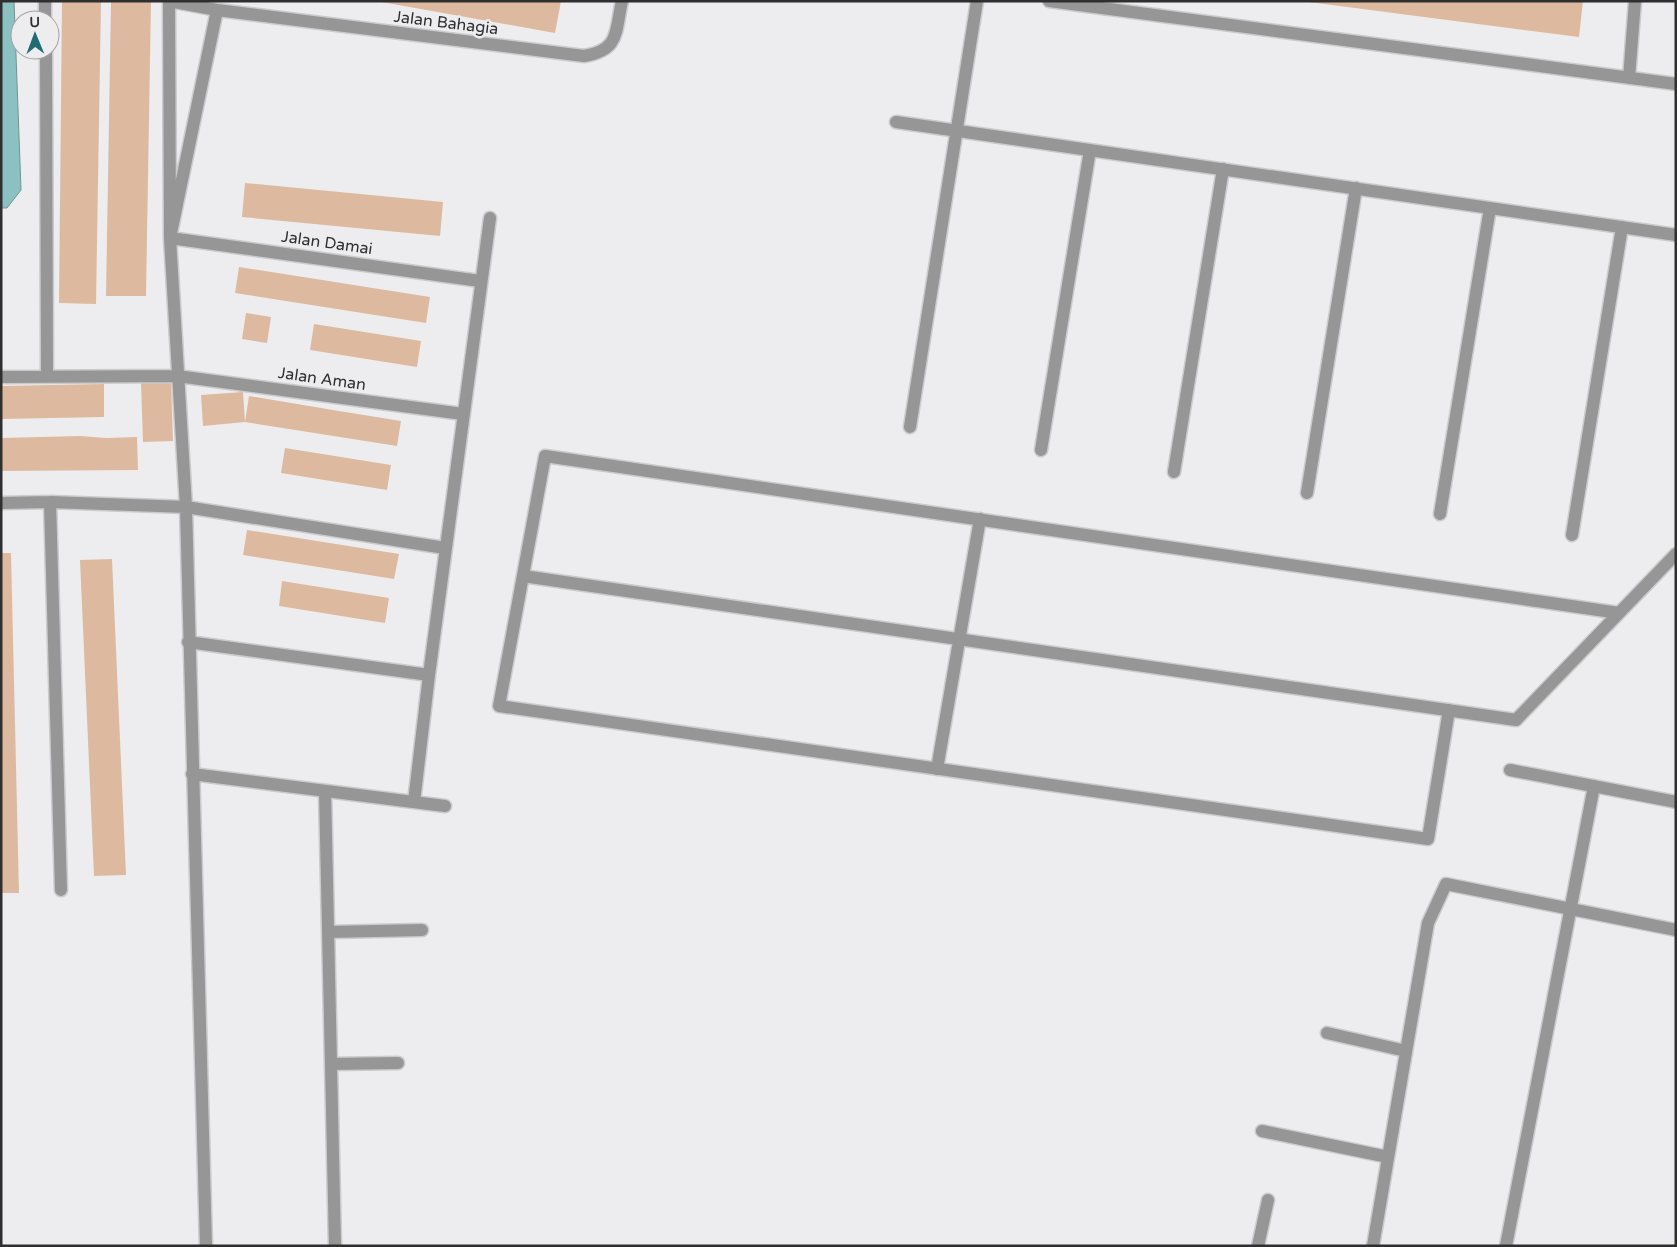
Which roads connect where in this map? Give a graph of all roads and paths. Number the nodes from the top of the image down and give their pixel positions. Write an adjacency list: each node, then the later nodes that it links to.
1 (169, 1): 6 (street, Jalan Bahagia); 19 (street)
2 (622, 1): 6 (street, Jalan Bahagia)
3 (977, 1): 11 (street)
4 (1049, 1): 8 (street)
5 (1635, 1): 8 (street)
6 (217, 10): 19 (street)
7 (46, 60): 21 (street)
8 (1629, 78): 9 (street)
9 (1676, 84)
10 (896, 122): 11 (street)
11 (956, 131): 12 (street); 25 (street)
12 (1090, 150): 13 (street); 26 (street)
13 (1223, 169): 14 (street); 27 (street)
14 (1356, 188): 15 (street); 28 (street)
15 (1490, 208): 17 (street); 32 (street)
16 (490, 218): 20 (street)
17 (1622, 227): 18 (street); 34 (street)
18 (1676, 235)
19 (170, 238): 20 (street, Jalan Damai); 22 (street)
20 (480, 281): 24 (street)
21 (47, 376): 22 (street, Jalan Aman); 23 (street, Jalan Aman)
22 (177, 376): 24 (street, Jalan Aman); 31 (street)
23 (1, 377)
24 (463, 414): 35 (street)
25 (910, 427)
26 (1041, 450)
27 (1174, 472)
28 (1307, 493)
29 (50, 502): 30 (street); 31 (street); 51 (street)
30 (1, 503)
31 (186, 507): 35 (street); 40 (street)
32 (1440, 514)
33 (980, 519): 37 (street); 38 (street); 39 (street)
34 (1572, 535)
35 (445, 548): 41 (street)
36 (1676, 554): 38 (street)
37 (523, 576): 39 (street); 43 (street)
38 (1619, 613): 42 (street)
39 (959, 638): 42 (street); 43 (street)
40 (188, 642): 41 (street); 45 (street)
41 (429, 675): 48 (street)
42 (1449, 710): 43 (street)
43 (937, 768)
44 (1510, 770): 46 (street)
45 (192, 774): 47 (street); 63 (street)
46 (1594, 786): 49 (street); 52 (street)
47 (325, 791): 48 (street); 55 (street)
48 (414, 802): 50 (street)
49 (1676, 802)
50 (446, 806)
51 (61, 890)
52 (1570, 908): 54 (street); 57 (street); 67 (street)
53 (422, 930): 55 (street)
54 (1676, 930)
55 (328, 932): 59 (street)
56 (1327, 1032): 57 (street)
57 (1406, 1051): 61 (street)
58 (398, 1063): 59 (street)
59 (331, 1064): 64 (street)
60 (1262, 1131): 61 (street)
61 (1388, 1157): 66 (street)
62 (1268, 1200): 65 (street)
63 (206, 1246)
64 (335, 1246)
65 (1258, 1246)
66 (1373, 1246)
67 (1506, 1246)

